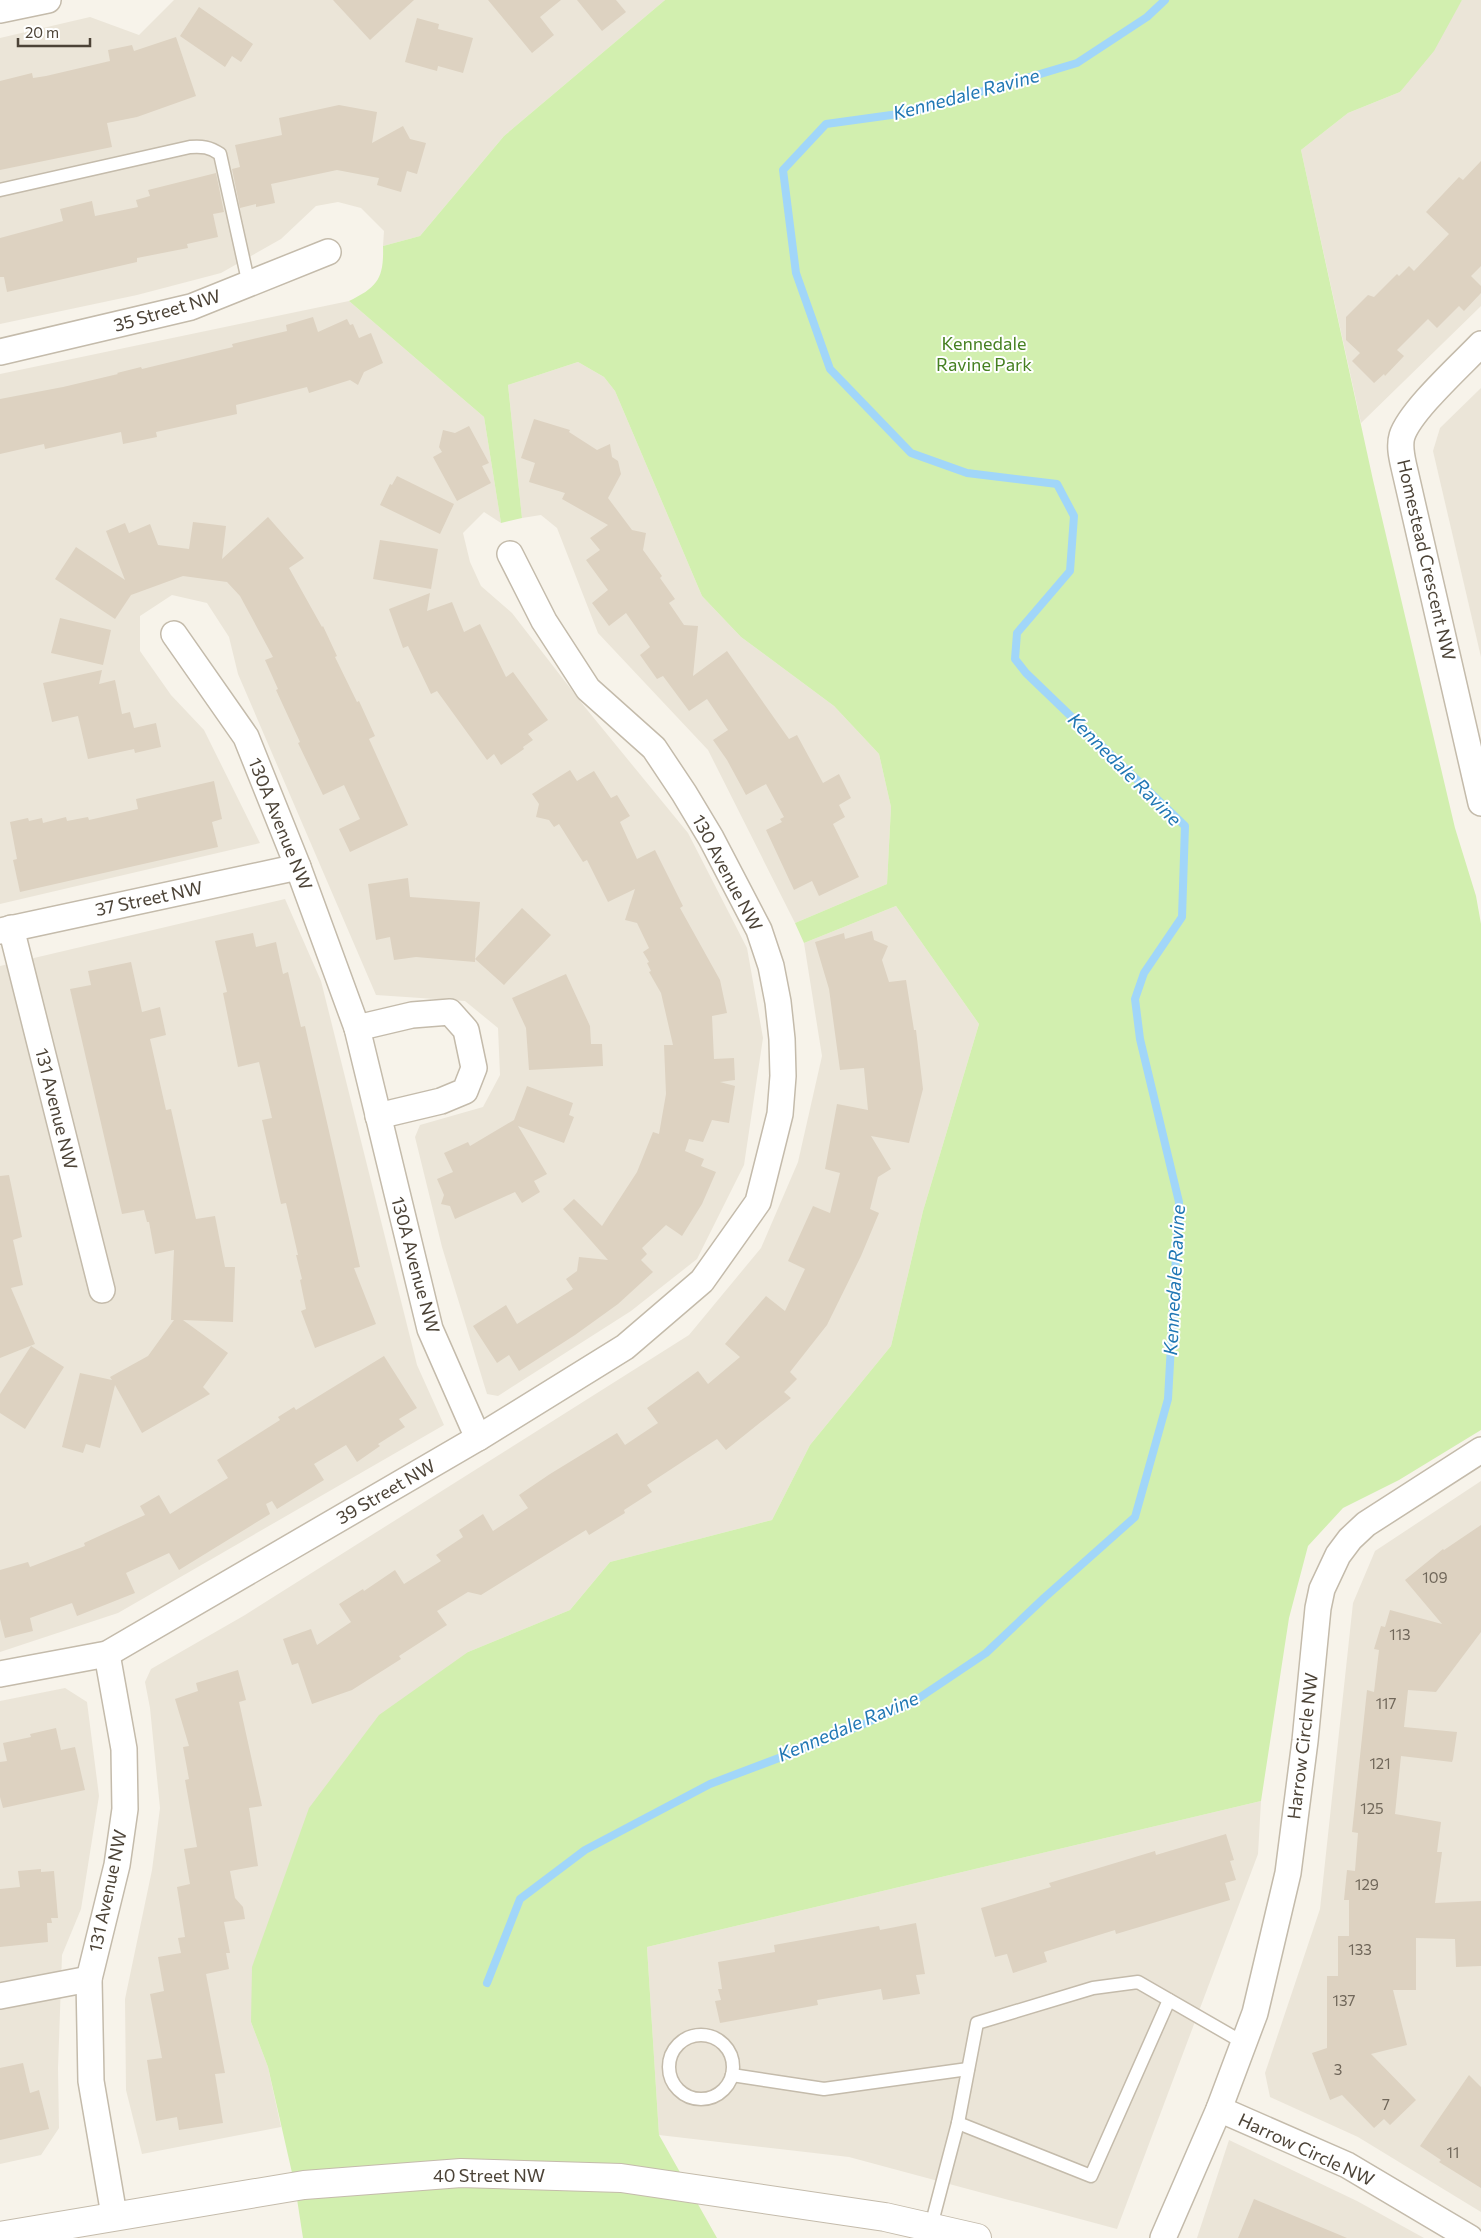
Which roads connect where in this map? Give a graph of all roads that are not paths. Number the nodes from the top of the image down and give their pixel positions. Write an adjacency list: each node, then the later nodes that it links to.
1 (35, 1): 2 (street)
2 (0, 10)
3 (0, 190): 5 (lane)
4 (328, 252): 5 (street, 35 Street NW)
5 (249, 285): 7 (street, 35 Street NW)
6 (1481, 344): 10 (street, Homestead Crescent NW)
7 (0, 352)
8 (510, 554): 15 (street, 130 Avenue NW)
9 (174, 634): 11 (street, 130A Avenue NW)
10 (1481, 802)
11 (298, 867): 12 (street, 37 Street NW); 13 (street, 130A Avenue NW)
12 (5, 929): 16 (street, 131 Avenue NW)
13 (357, 1028): 14 (street, 130A Avenue NW); 14 (street)
14 (378, 1116): 17 (street, 130A Avenue NW)
15 (731, 1240): 17 (street, 39 Street NW)
16 (102, 1290)
17 (478, 1438): 19 (street, 39 Street NW)
18 (1481, 1450): 24 (street, Harrow Circle NW)
19 (107, 1654): 20 (street, 39 Street NW); 21 (street, 131 Avenue NW)
20 (0, 1674)
21 (89, 1979): 22 (street); 29 (street, 131 Avenue NW)
22 (0, 1996)
23 (1169, 2000): 24 (lane); 25 (lane); 28 (lane)
24 (1244, 2043): 27 (street, Harrow Circle NW)
25 (968, 2069): 26 (lane); 28 (lane)
26 (732, 2075): 26 (lane)
27 (1219, 2109): 33 (street, Harrow Circle NW); 34 (street, Harrow Circle NW)
28 (958, 2123): 30 (lane)
29 (114, 2215): 30 (street, 40 Street NW); 31 (street, 40 Street NW)
30 (931, 2226): 32 (street, 40 Street NW)
31 (0, 2236)
32 (978, 2238)
33 (1163, 2238)
34 (1470, 2238)

